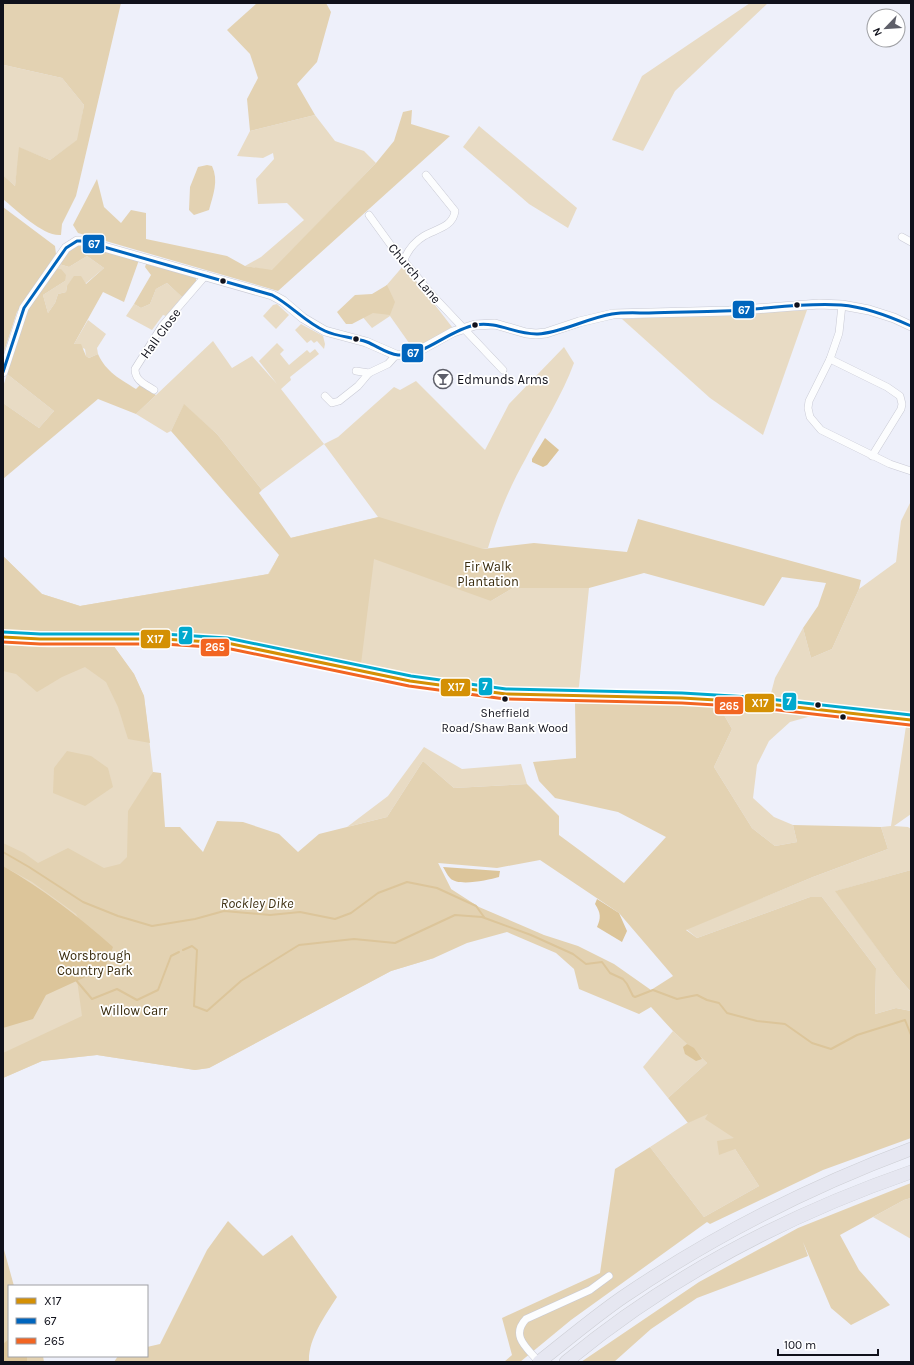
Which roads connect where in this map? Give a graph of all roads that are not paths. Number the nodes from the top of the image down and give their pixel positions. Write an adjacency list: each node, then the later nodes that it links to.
1 (426, 175): 5 (street)
2 (369, 215): 5 (street, Church Lane)
3 (902, 237): 4 (street)
4 (911, 242)
5 (404, 260): 9 (street, Church Lane)
6 (206, 275): 10 (street); 14 (street); 16 (street, Hall Close)
7 (842, 305): 8 (street); 9 (street); 11 (street)
8 (911, 326)
9 (464, 328): 10 (street); 12 (street, Church Lane)
10 (396, 355): 15 (street)
11 (830, 359): 18 (street); 18 (street)
12 (503, 370)
13 (356, 371): 15 (street)
14 (3, 372)
15 (369, 374): 17 (street)
16 (154, 390)
17 (325, 396)
18 (872, 456): 19 (street)
19 (911, 471)
20 (3, 637): 21 (highway)
21 (911, 720)
22 (911, 1149): 25 (highway)
23 (911, 1172): 26 (highway)
24 (610, 1276): 25 (street)
25 (539, 1362)
26 (566, 1362)

